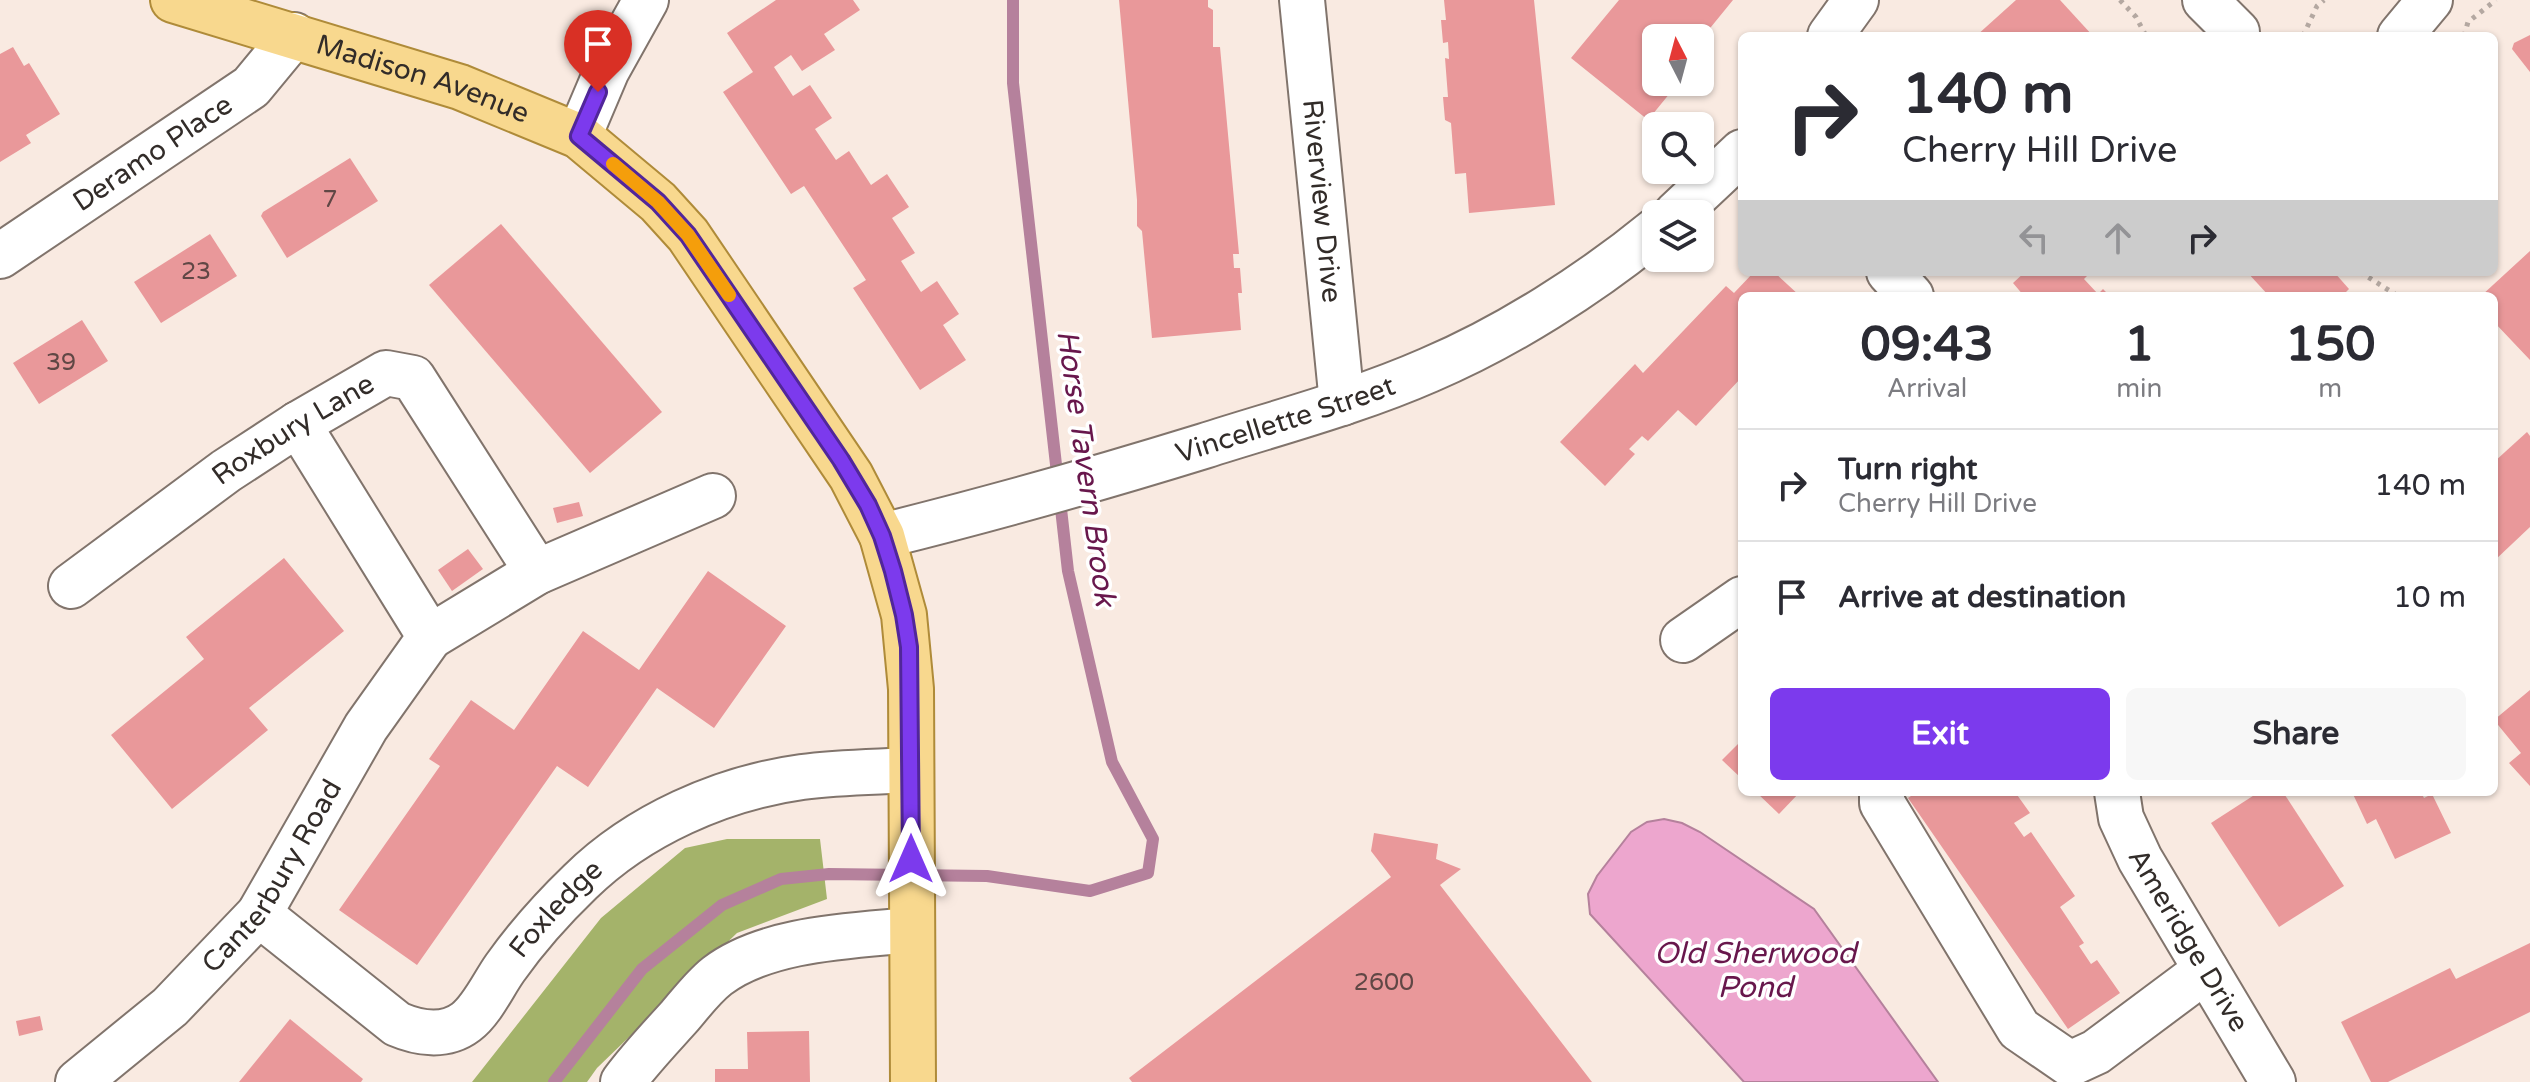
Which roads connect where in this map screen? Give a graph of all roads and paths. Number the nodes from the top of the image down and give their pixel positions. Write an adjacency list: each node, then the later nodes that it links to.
1 (173, 0): 16 (main road, Madison Avenue)
2 (646, 0): 17 (street)
3 (1302, 0): 24 (street, Riverview Drive)
4 (1856, 0): 10 (street)
5 (2120, 0): 11 (path)
6 (2205, 0): 12 (street)
7 (2324, 0): 13 (path)
8 (2430, 0): 14 (street)
9 (2496, 0): 15 (path)
10 (1833, 32)
11 (2144, 32)
12 (2237, 32)
13 (2305, 32)
14 (2403, 32)
15 (2465, 32)
16 (294, 35): 17 (main road, Madison Avenue); 21 (street, Deramo Place)
17 (579, 136): 27 (main road, Madison Avenue)
18 (1738, 156): 19 (street)
19 (1691, 200)
20 (1642, 241): 24 (street, Vincellette Street)
21 (0, 256)
22 (2366, 276): 23 (path)
23 (2392, 292)
24 (1342, 403): 27 (street, Vincellette Street)
25 (298, 424): 28 (street, Roxbury Lane); 29 (street, Roxbury Lane); 31 (street)
26 (713, 496): 28 (street, Canterbury Road)
27 (882, 536): 33 (main road, Madison Avenue)
28 (537, 572): 31 (street, Canterbury Road)
29 (71, 586)
30 (1738, 602): 32 (street)
31 (430, 637): 36 (street, Canterbury Road)
32 (1683, 640)
33 (911, 770): 36 (street, Foxledge); 37 (main road, Madison Avenue)
34 (1882, 796): 38 (street)
35 (2118, 796): 38 (street, Ameridge Drive)
36 (259, 914): 39 (street, Canterbury Road)
37 (912, 918): 40 (street); 41 (main road, Madison Avenue)
38 (2206, 970): 42 (street, Ameridge Drive)
39 (78, 1082)
40 (623, 1082)
41 (913, 1082)
42 (2273, 1082)

